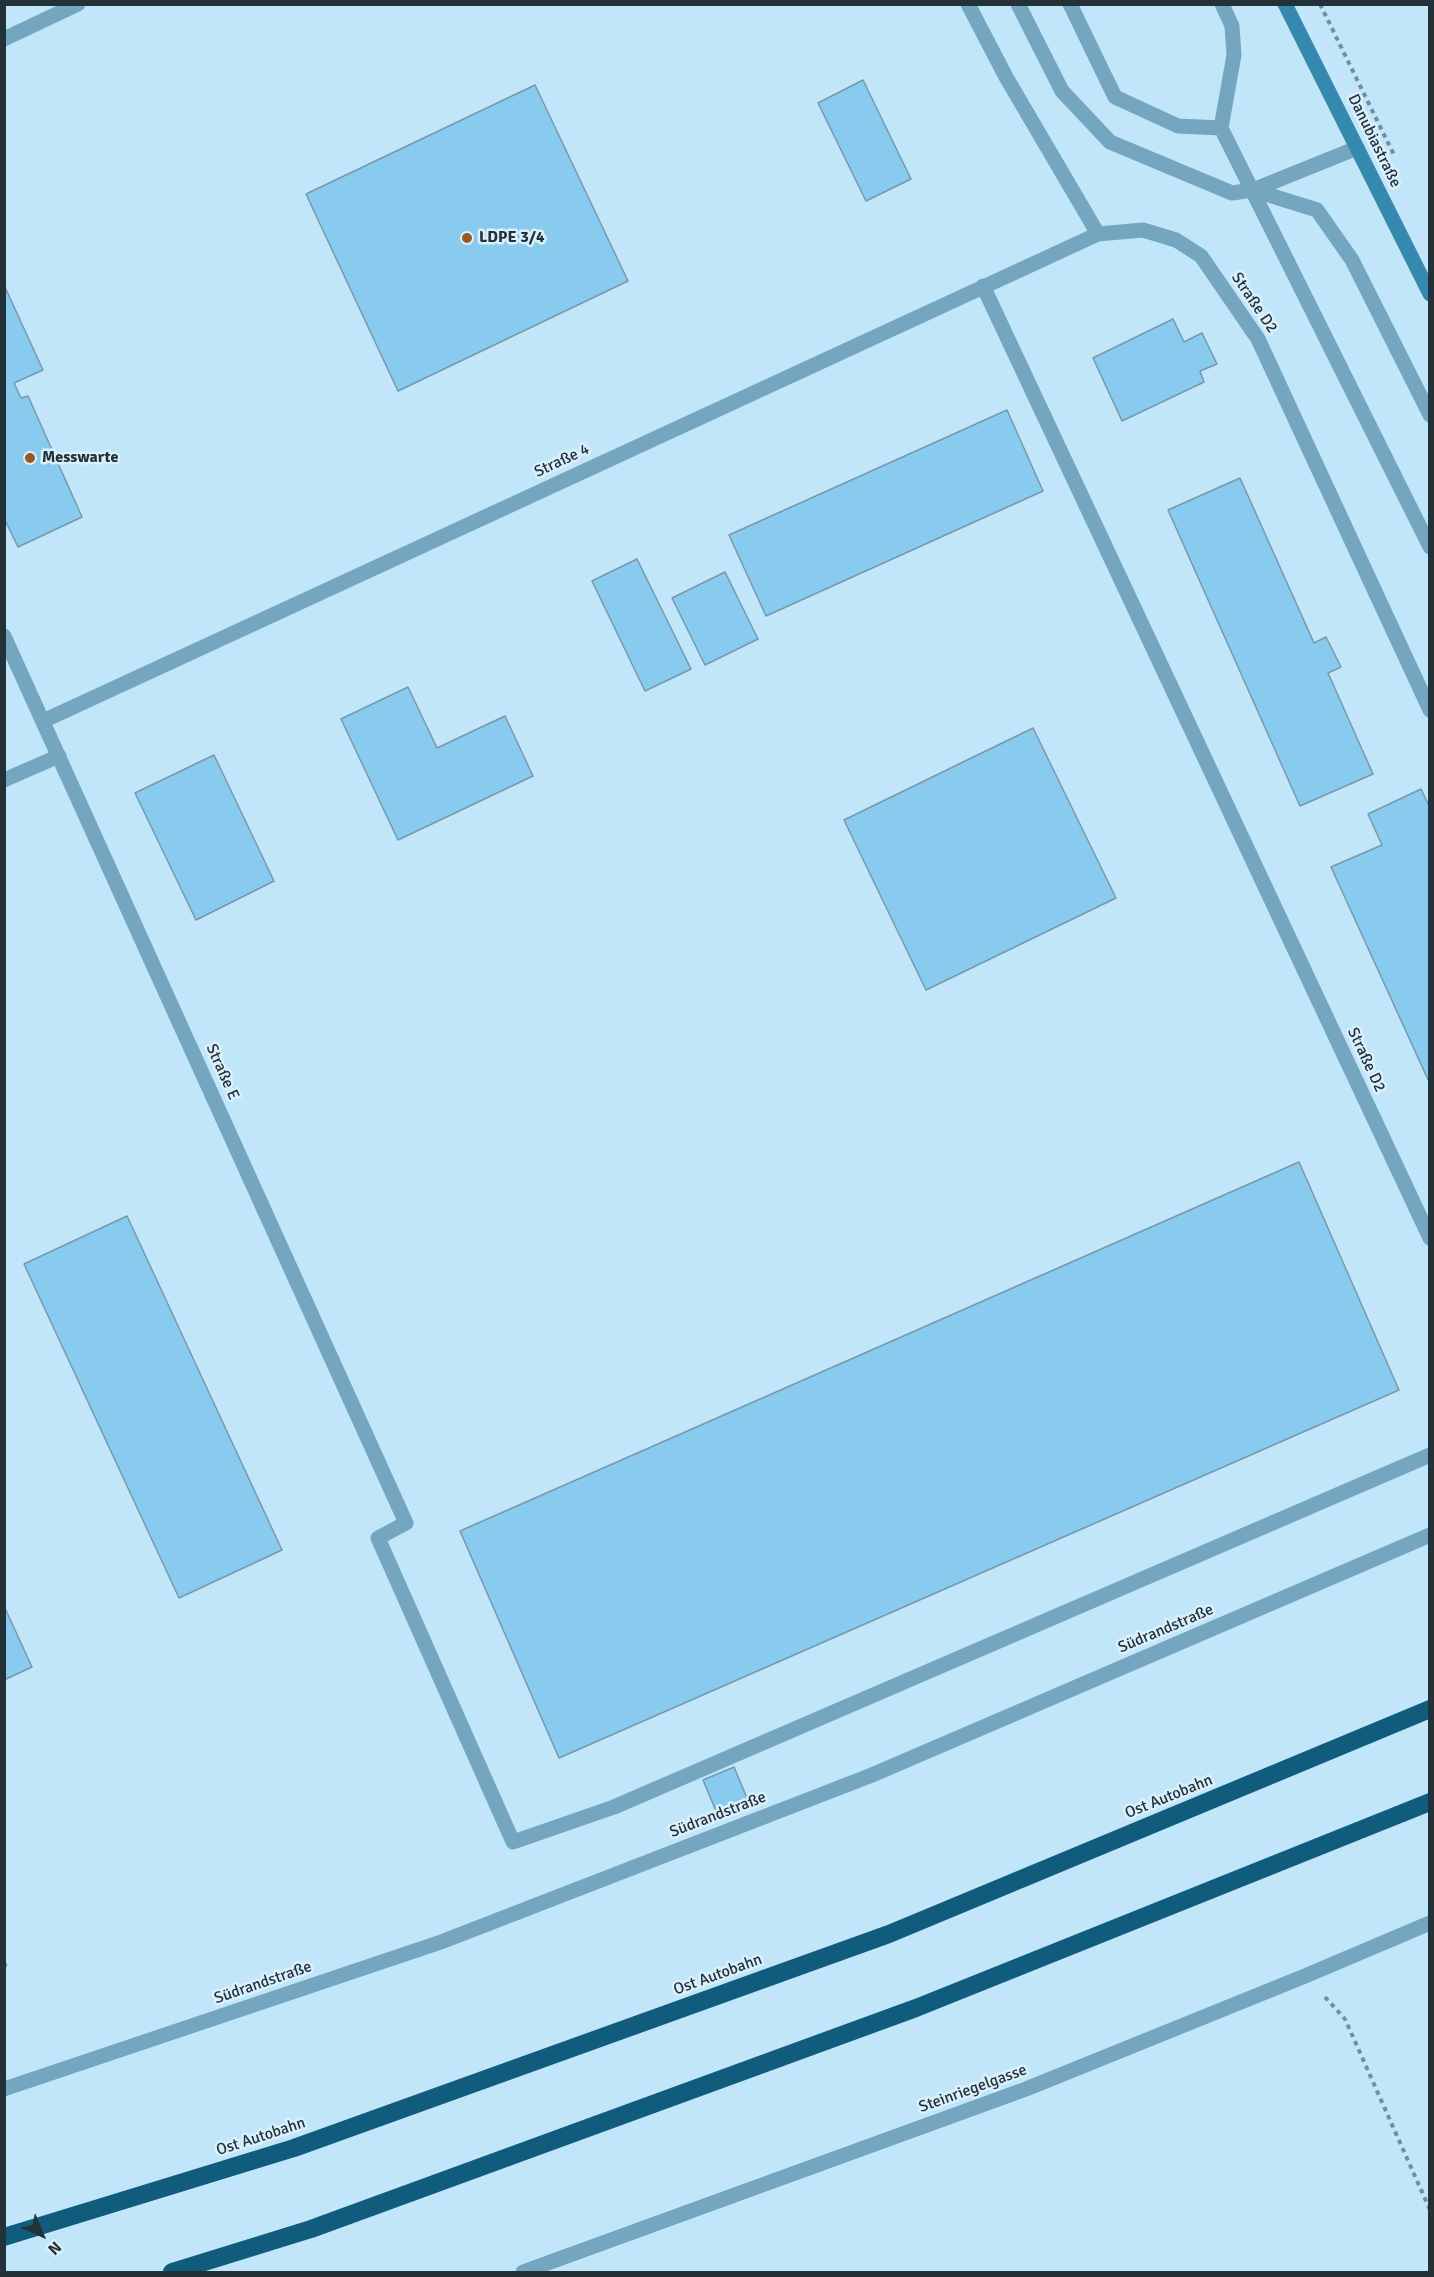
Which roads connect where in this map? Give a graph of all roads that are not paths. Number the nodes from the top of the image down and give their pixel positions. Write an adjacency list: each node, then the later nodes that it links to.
1 (78, 4): 7 (street)
2 (968, 4): 11 (street)
3 (1018, 4): 10 (street)
4 (1070, 4): 8 (street)
5 (1222, 4): 8 (street)
6 (1286, 4): 9 (street, Danubiastraße)
7 (4, 39)
8 (1221, 128): 10 (street)
9 (1357, 148): 10 (street); 14 (street, Danubiastraße)
10 (1253, 190): 15 (street); 16 (street)
11 (1098, 234): 12 (street, Straße D2); 18 (street, Straße D2)
12 (1032, 264): 13 (street, Straße 4)
13 (983, 286): 19 (street, Straße 4); 22 (street, Straße D2)
14 (1430, 294)
15 (1430, 415)
16 (1430, 547)
17 (4, 636): 19 (street, Straße E)
18 (1430, 710)
19 (43, 721): 20 (street, Straße E)
20 (59, 756): 21 (street); 23 (street, Straße E)
21 (4, 780)
22 (1430, 1238)
23 (1430, 1455)
24 (1430, 1535): 28 (street, Südrandstraße)
25 (1430, 1709): 29 (highway, Ost Autobahn)
26 (1430, 1802): 30 (highway)
27 (1430, 1923): 31 (street, Steinriegelgasse)
28 (4, 2089)
29 (4, 2237)
30 (172, 2272)
31 (523, 2272)

